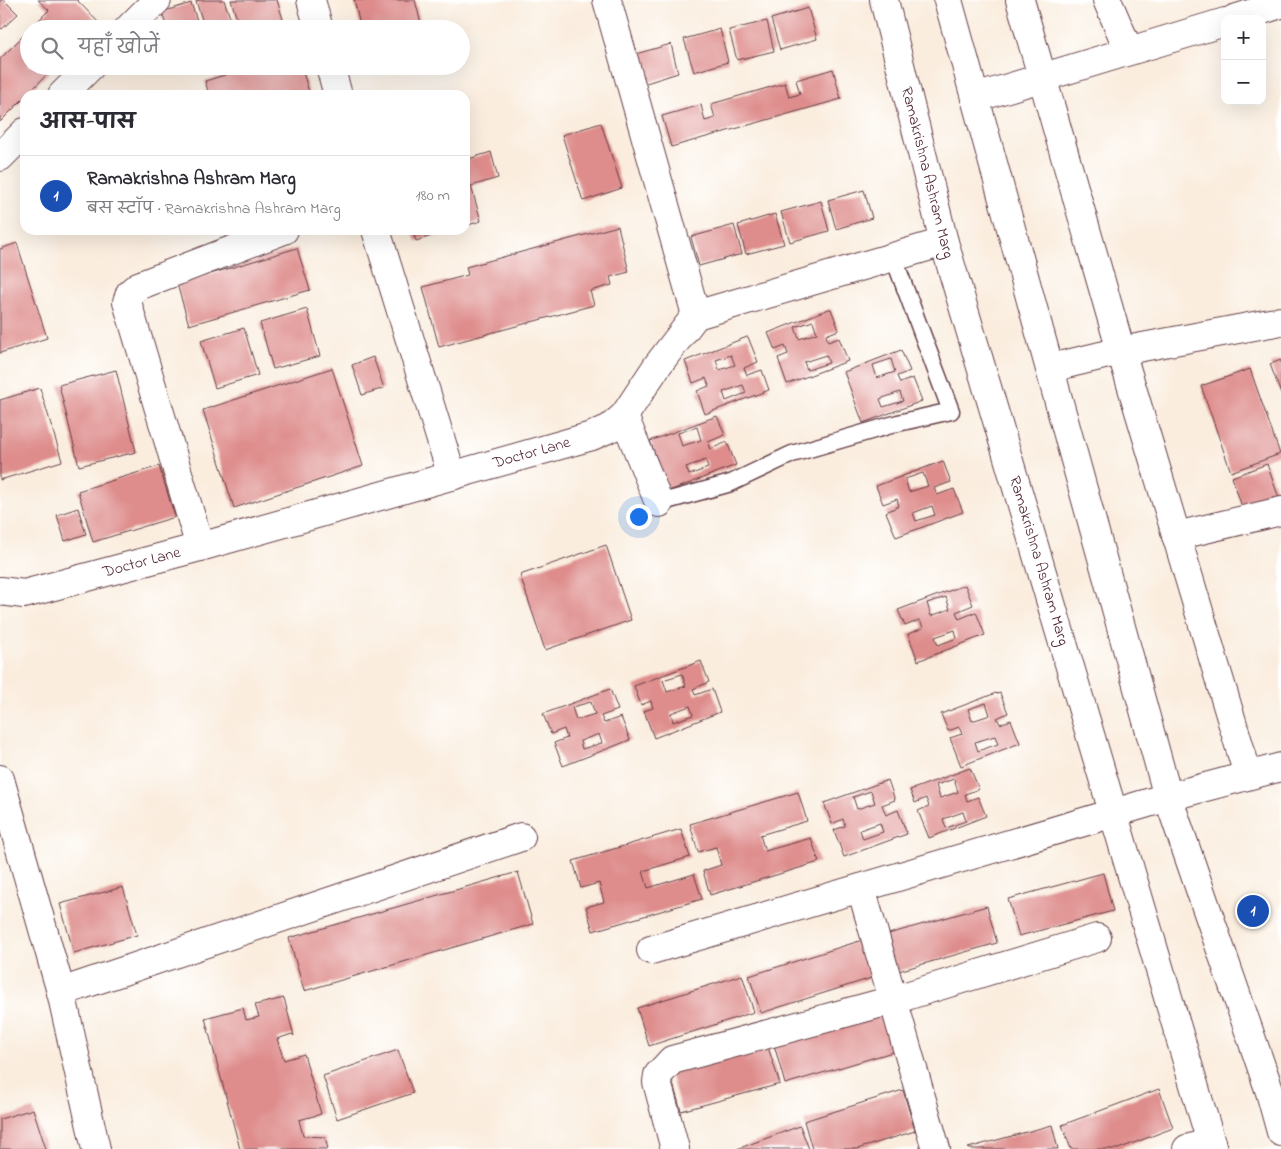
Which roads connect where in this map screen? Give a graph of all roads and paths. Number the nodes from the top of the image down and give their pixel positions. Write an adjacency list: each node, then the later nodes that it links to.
1 (157, 0): 10 (street)
2 (311, 0): 11 (street)
3 (607, 0): 26 (street)
4 (884, 0): 24 (street, Ramakrishna Ashram Marg)
5 (948, 0): 19 (street)
6 (1020, 0): 16 (street)
7 (1107, 0): 13 (street)
8 (1281, 4): 9 (street)
9 (1247, 15)
10 (137, 20)
11 (317, 20)
12 (1221, 23): 13 (street)
13 (1129, 51): 16 (street)
14 (82, 75): 17 (street)
15 (332, 75): 18 (street)
16 (1043, 77): 19 (street); 28 (street)
17 (67, 90)
18 (337, 90)
19 (975, 98): 29 (street)
20 (20, 137): 21 (street)
21 (0, 157)
22 (271, 235): 35 (street)
23 (378, 235): 31 (street)
24 (944, 242): 25 (street); 41 (street, Ramakrishna Ashram Marg)
25 (894, 256): 26 (street); 32 (lane)
26 (696, 315): 30 (street, Doctor Lane)
27 (1281, 321): 28 (street)
28 (1121, 352): 29 (street); 34 (street)
29 (1050, 368): 40 (street)
30 (624, 416): 31 (street, Doctor Lane); 32 (street)
31 (452, 476): 35 (street, Doctor Lane)
32 (659, 503)
33 (1281, 511): 34 (street)
34 (1176, 536): 38 (street)
35 (200, 547): 36 (street, Doctor Lane)
36 (0, 591)
37 (1281, 767): 38 (street)
38 (1248, 776): 40 (street)
39 (0, 779): 46 (street)
40 (1168, 797): 41 (street); 48 (street)
41 (1115, 812): 43 (street); 49 (street, Ramakrishna Ashram Marg)
42 (521, 837): 46 (street)
43 (861, 888): 45 (street); 47 (street)
44 (1097, 938): 47 (street)
45 (651, 950)
46 (61, 992): 50 (street)
47 (893, 1000): 51 (street); 52 (street)
48 (1281, 1132)
49 (1204, 1147)
50 (96, 1149)
51 (675, 1149)
52 (936, 1149)

